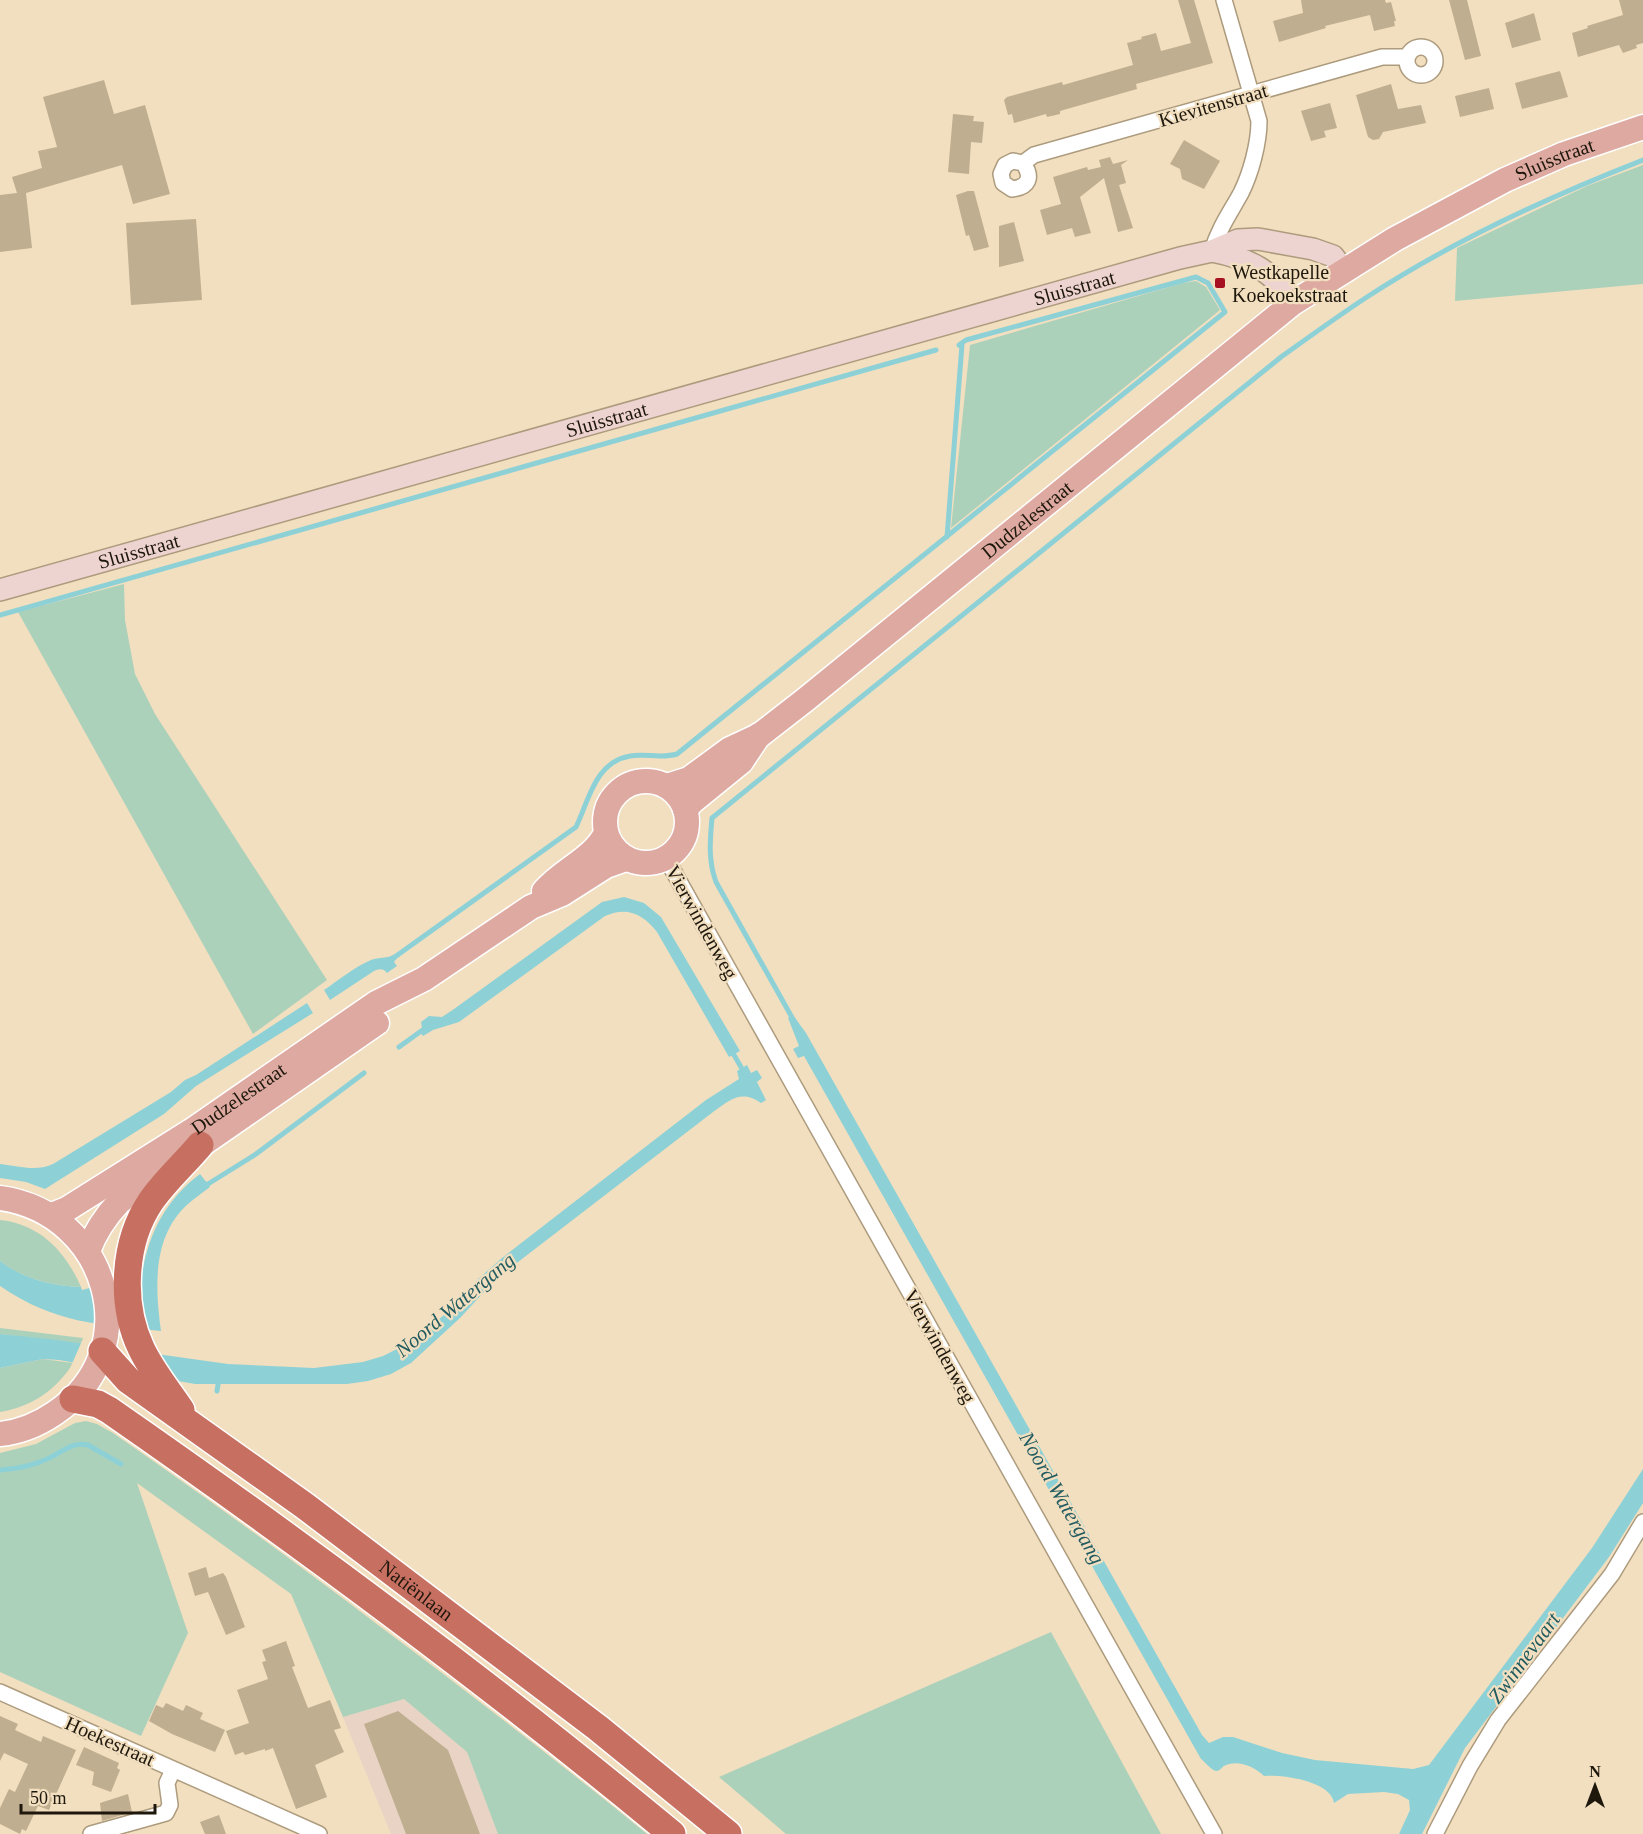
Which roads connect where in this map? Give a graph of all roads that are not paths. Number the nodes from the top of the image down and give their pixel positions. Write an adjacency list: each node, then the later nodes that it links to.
1 (1224, 0): 3 (street)
2 (1407, 57): 3 (street, Kievitenstraat)
3 (1251, 94): 5 (street, Kievitenstraat); 6 (street)
4 (1643, 127): 7 (main road, Sluisstraat)
5 (1023, 163)
6 (1212, 251): 7 (street, Sluisstraat); 8 (street, Sluisstraat); 9 (street, Sluisstraat)
7 (1344, 270): 8 (main road, Sluisstraat)
8 (1293, 303): 10 (main road, Dudzelestraat)
9 (0, 590)
10 (760, 735): 11 (main road, Dudzelestraat); 12 (main road, Dudzelestraat)
11 (667, 786): 12 (main road); 13 (main road)
12 (686, 809): 14 (main road)
13 (606, 833): 15 (main road); 16 (main road, Dudzelestraat)
14 (666, 858): 15 (main road); 34 (street, Vierwindenweg)
15 (626, 859): 16 (main road, Dudzelestraat)
16 (531, 907): 17 (main road, Dudzelestraat)
17 (424, 979): 18 (main road, Dudzelestraat); 20 (main road, Dudzelestraat)
18 (200, 1145): 21 (main road, Dudzelestraat); 22 (highway)
19 (0, 1198): 20 (main road)
20 (52, 1215): 21 (main road)
21 (88, 1251): 22 (main road)
22 (115, 1281): 23 (main road); 25 (highway)
23 (97, 1362): 24 (main road); 25 (highway, Natiënlaan)
24 (73, 1398): 26 (main road); 32 (highway, Natiënlaan)
25 (192, 1426): 33 (highway, Natiënlaan)
26 (0, 1434)
27 (1643, 1522): 35 (street)
28 (0, 1692): 29 (street, Hoekestraat)
29 (173, 1770): 30 (street); 31 (street, Hoekestraat)
30 (91, 1834)
31 (319, 1834)
32 (672, 1834)
33 (728, 1834)
34 (1214, 1834)
35 (1435, 1834)

